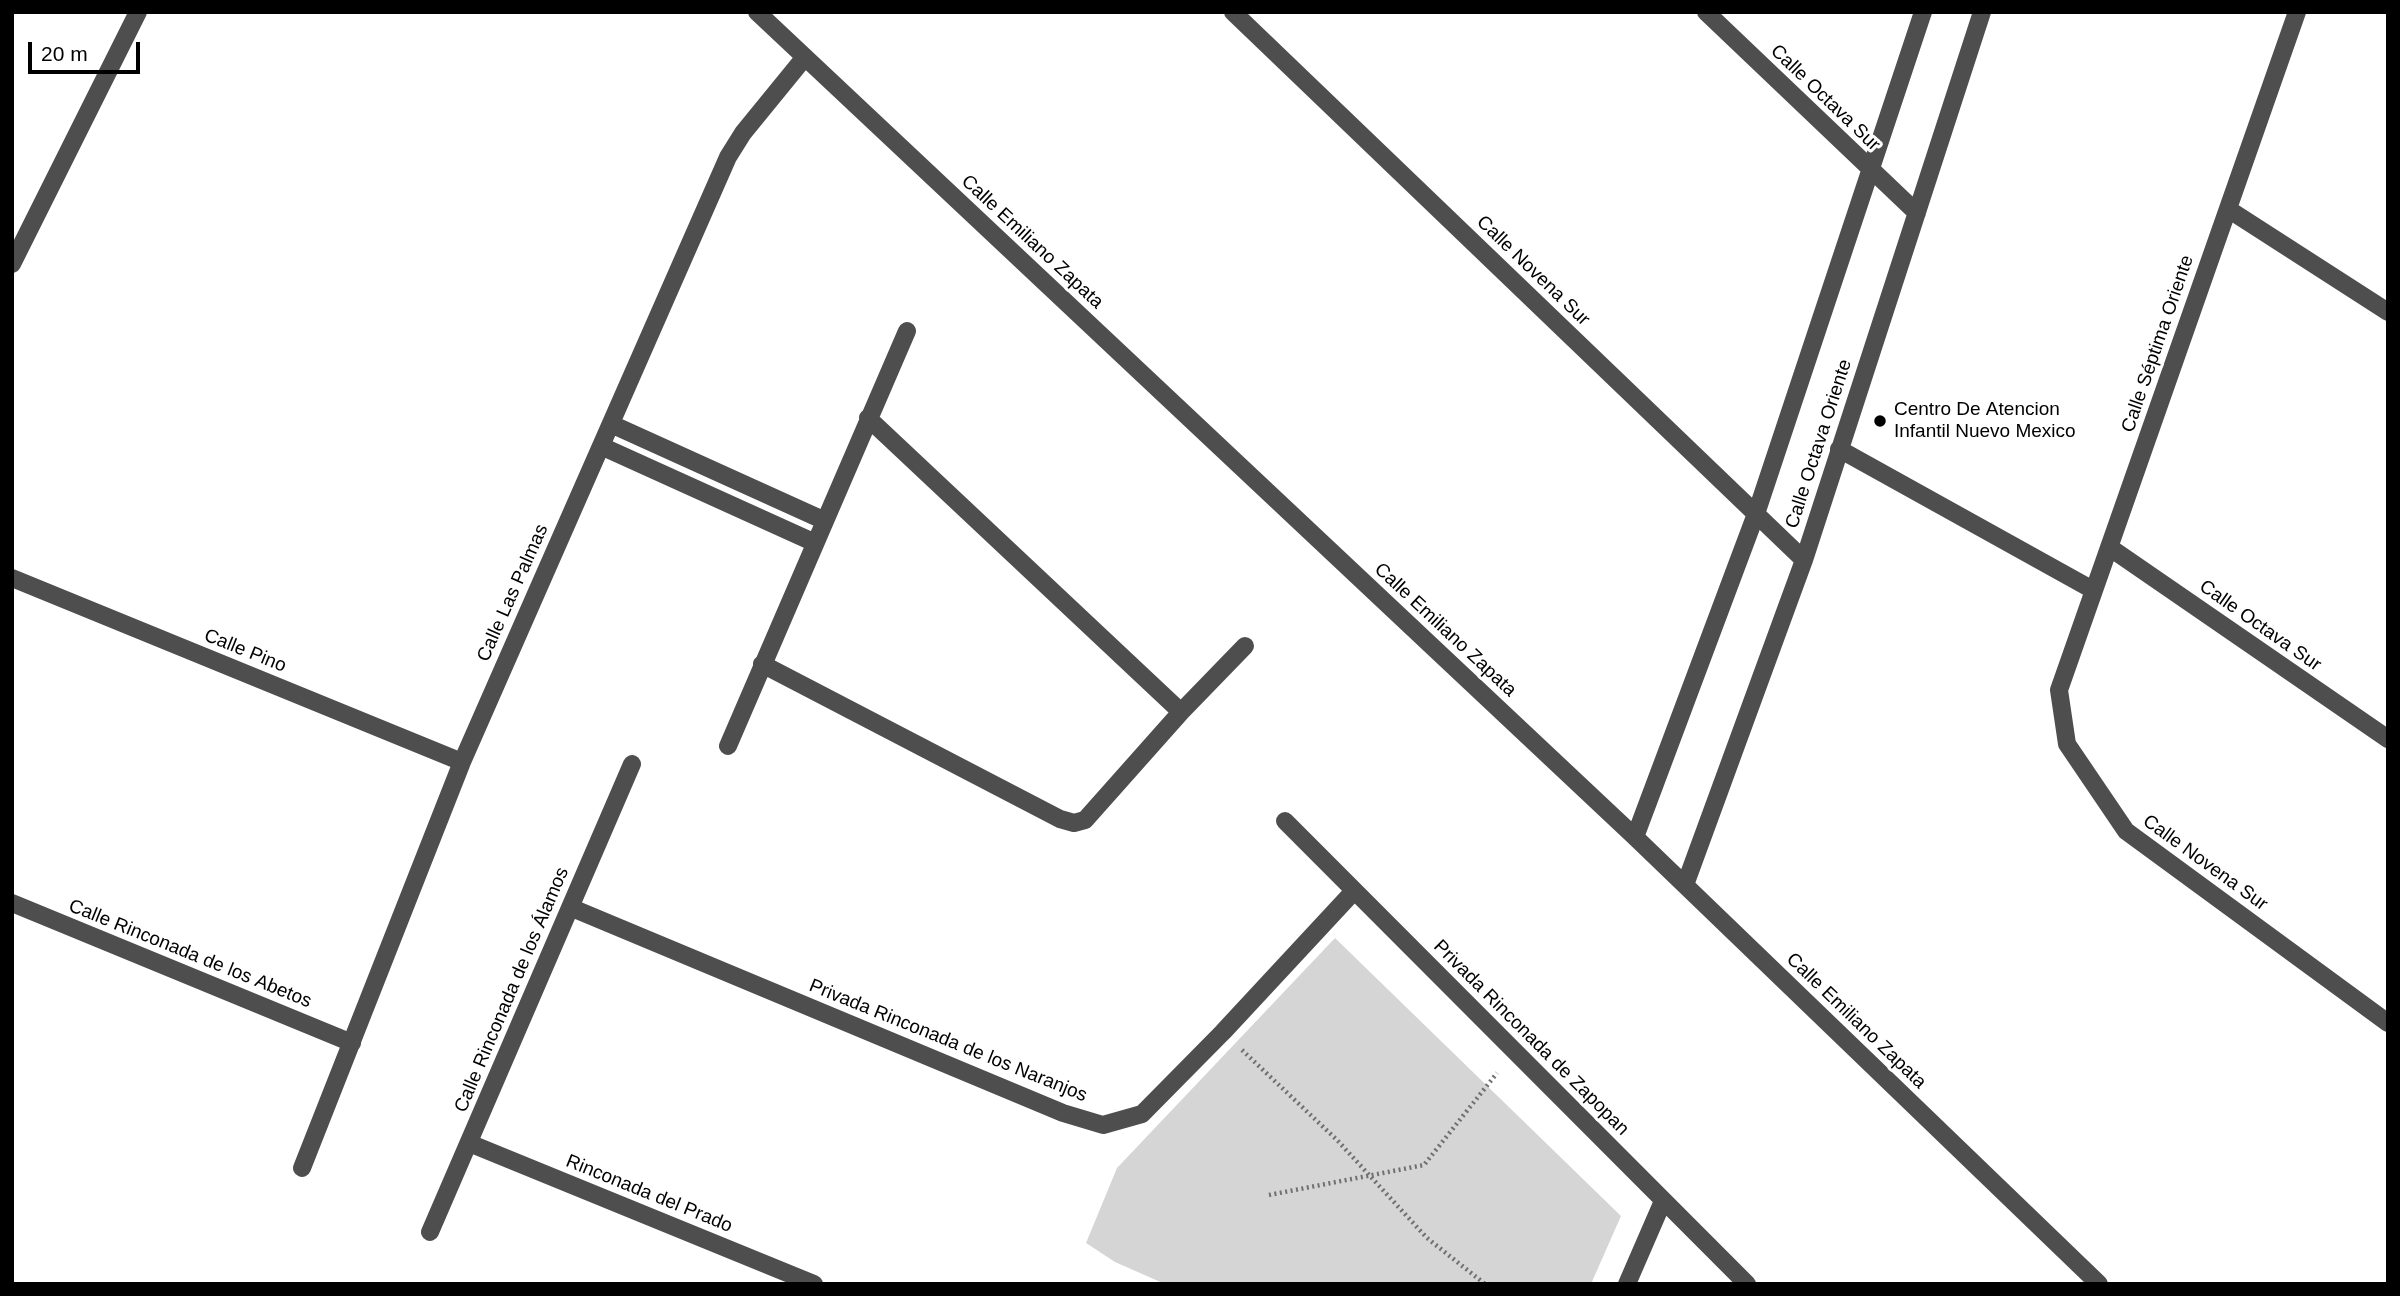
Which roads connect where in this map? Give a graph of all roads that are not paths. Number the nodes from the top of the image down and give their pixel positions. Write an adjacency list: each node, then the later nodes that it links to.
1 (138, 12): 12 (street)
2 (757, 12): 8 (street, Calle Emiliano Zapata)
3 (1233, 12): 19 (street, Calle Novena Sur)
4 (1706, 12): 9 (street, Calle Octava Sur)
5 (1923, 12): 9 (street, Calle Octava Oriente)
6 (1982, 12): 11 (street, Calle Octava Oriente)
7 (2297, 12): 10 (street, Calle Séptima Oriente)
8 (804, 57): 16 (street, Calle Las Palmas); 35 (street, Calle Emiliano Zapata)
9 (1871, 170): 11 (street, Calle Octava Sur); 19 (street, Calle Octava Oriente)
10 (2228, 209): 13 (street); 22 (street, Calle Séptima Oriente)
11 (1917, 213): 18 (street, Calle Octava Oriente)
12 (12, 264)
13 (2388, 312)
14 (907, 331): 15 (street)
15 (868, 418): 20 (street); 29 (street)
16 (611, 424): 17 (street, Calle Las Palmas); 20 (street)
17 (601, 446): 21 (street); 32 (street, Calle Las Palmas)
18 (1839, 449): 23 (street, Calle Octava Oriente); 25 (street)
19 (1756, 514): 23 (street, Calle Novena Sur); 35 (street, Calle Octava Oriente)
20 (823, 520): 21 (street)
21 (813, 542): 27 (street)
22 (2109, 547): 25 (street, Calle Séptima Oriente); 30 (street, Calle Octava Sur)
23 (1804, 559): 36 (street, Calle Octava Oriente)
24 (12, 578): 32 (street, Calle Pino)
25 (2094, 590): 28 (street, Calle Séptima Oriente)
26 (1245, 646): 29 (street)
27 (762, 664): 29 (street); 31 (street)
28 (2059, 690): 40 (street, Calle Novena Sur)
29 (1181, 712)
30 (2388, 739)
31 (728, 746)
32 (462, 762): 41 (street, Calle Las Palmas)
33 (632, 764): 39 (street, Calle Rinconada de los Álamos)
34 (1285, 821): 37 (street, Privada Rinconada de Zapopan)
35 (1635, 837): 36 (street, Calle Emiliano Zapata)
36 (1685, 885): 49 (street, Calle Emiliano Zapata)
37 (1354, 891): 39 (street, Privada Rinconada de los Naranjos); 44 (street, Privada Rinconada de Zapopan)
38 (12, 903): 41 (street, Calle Rinconada de los Abetos)
39 (572, 908): 42 (street, Calle Rinconada de los Álamos)
40 (2388, 1023)
41 (352, 1043): 43 (street, Calle Las Palmas)
42 (469, 1143): 45 (street, Calle Rinconada de los Álamos); 46 (street, Rinconada del Prado)
43 (302, 1168)
44 (1663, 1200): 47 (street); 48 (street, Privada Rinconada de Zapopan)
45 (430, 1232)
46 (814, 1284)
47 (1627, 1284)
48 (1747, 1284)
49 (2099, 1284)

